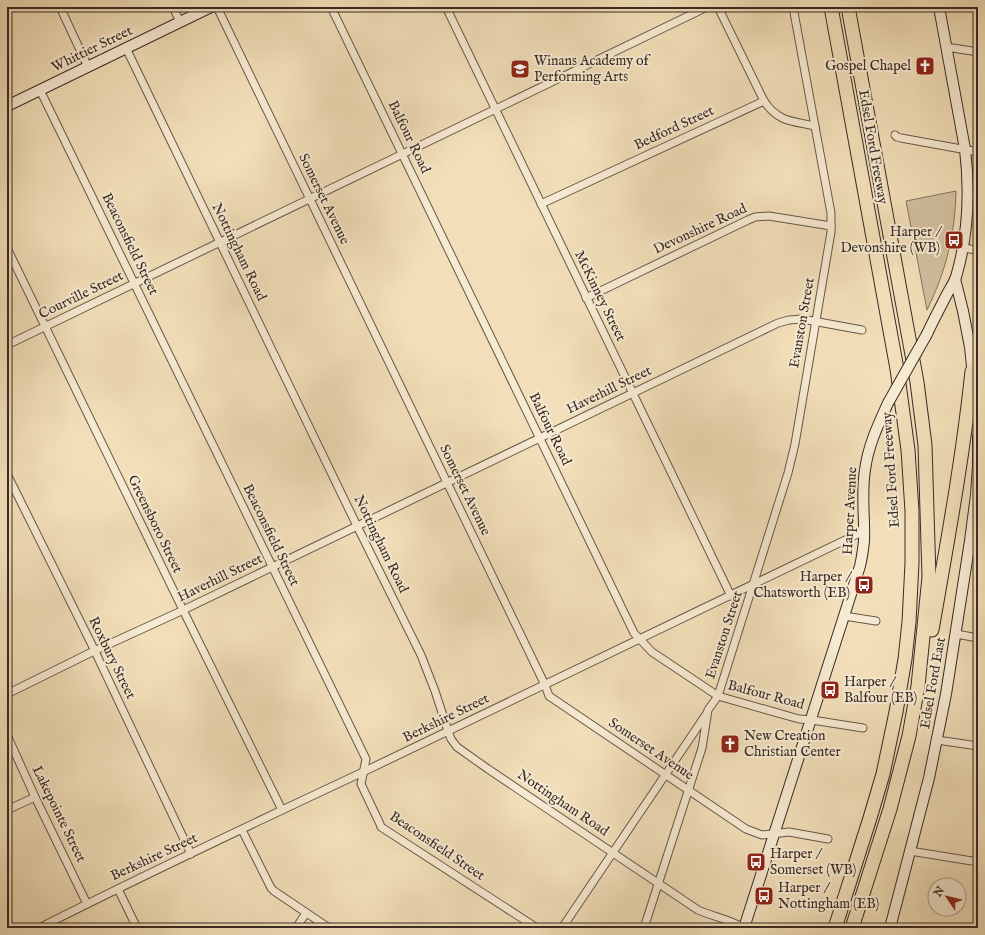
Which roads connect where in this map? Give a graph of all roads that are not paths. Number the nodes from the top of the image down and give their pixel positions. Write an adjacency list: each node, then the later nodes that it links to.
1 (60, 7): 19 (street)
2 (173, 7): 14 (street)
3 (211, 7): 14 (main road, Whittier Street)
4 (217, 7): 29 (street, Somerset Avenue)
5 (331, 7): 28 (street, Balfour Road)
6 (446, 7): 23 (street, McKinney Street)
7 (707, 7): 23 (street, Courville Street)
8 (718, 7): 21 (street)
9 (793, 7): 24 (street, Evanston Street)
10 (822, 7): 15 (highway)
11 (831, 7): 15 (highway, Edsel Ford Freeway)
12 (848, 7): 66 (highway, Edsel Ford Freeway)
13 (939, 7): 16 (main road, Harper Avenue)
14 (180, 22): 17 (main road, Whittier Street)
15 (837, 43): 101 (highway, Edsel Ford Freeway)
16 (946, 47): 18 (street); 26 (main road, Harper Avenue)
17 (126, 48): 19 (main road, Whittier Street); 32 (street, Nottingham Road)
18 (978, 52)
19 (88, 66): 20 (main road, Whittier Street)
20 (40, 90): 22 (main road, Whittier Street); 37 (street, Beaconsfield Street)
21 (764, 101): 24 (street); 30 (street, Bedford Street)
22 (7, 106)
23 (495, 109): 28 (street, Courville Street); 30 (street, McKinney Street)
24 (815, 126): 31 (street, Evanston Street)
25 (895, 135): 26 (street)
26 (965, 149): 27 (street); 34 (main road, Harper Avenue)
27 (978, 152)
28 (402, 154): 29 (street, Courville Street); 48 (street, Balfour Road)
29 (309, 199): 32 (street, Courville Street); 51 (street, Somerset Avenue)
30 (541, 204): 38 (street, McKinney Street)
31 (831, 226): 38 (street, Devonshire Road); 39 (street, Evanston Street)
32 (220, 242): 37 (street, Courville Street); 52 (street, Nottingham Road)
33 (7, 248): 40 (street, Greensboro Street)
34 (962, 248): 35 (street); 36 (main road, Harper Avenue)
35 (978, 250)
36 (955, 279): 43 (main road); 53 (main road, Harper Avenue, bridge)
37 (134, 284): 40 (street, Courville Street); 55 (street, Beaconsfield Street)
38 (586, 298): 45 (street, McKinney Street)
39 (816, 321): 41 (street, Haverhill Street); 45 (street, Haverhill Street); 56 (street, Evanston Street)
40 (45, 326): 42 (street, Courville Street); 58 (street, Greensboro Street)
41 (862, 330)
42 (7, 345)
43 (974, 348): 44 (main road)
44 (972, 371): 46 (main road); 66 (highway)
45 (632, 393): 48 (street, Haverhill Street); 57 (street, McKinney Street)
46 (978, 425)
47 (978, 437): 49 (main road, Edsel Ford East)
48 (540, 438): 51 (street, Haverhill Street); 63 (street, Balfour Road)
49 (978, 446): 54 (main road, Edsel Ford East)
50 (7, 474): 64 (street, Roxbury Street)
51 (446, 482): 52 (street, Haverhill Street); 65 (street, Somerset Avenue)
52 (357, 526): 55 (street, Haverhill Street); 72 (street, Nottingham Road)
53 (864, 531): 56 (street, Berkshire Street); 59 (main road, Harper Avenue)
54 (974, 542): 61 (main road, Edsel Ford East)
55 (272, 567): 58 (street, Haverhill Street); 76 (street, Beaconsfield Street)
56 (754, 585): 57 (street, Berkshire Street); 68 (street, Evanston Street)
57 (730, 596): 63 (street, Berkshire Street)
58 (183, 610): 64 (street, Haverhill Street); 81 (street, Greensboro Street)
59 (844, 616): 60 (street); 70 (main road, Harper Avenue)
60 (876, 621)
61 (956, 634): 62 (street); 74 (main road, Edsel Ford East)
62 (978, 638)
63 (639, 640): 65 (street, Berkshire Street); 68 (street, Balfour Road)
64 (94, 651): 67 (street, Haverhill Street); 87 (street, Roxbury Street)
65 (545, 685): 72 (street, Berkshire Street); 77 (street, Somerset Avenue)
66 (918, 686): 102 (highway, Edsel Ford Freeway)
67 (7, 694)
68 (718, 696): 69 (street, Evanston Street); 70 (street, Balfour Road)
69 (708, 710): 77 (street); 78 (street, Evanston Street)
70 (812, 720): 71 (street, Balfour Road); 83 (main road, Harper Avenue)
71 (863, 728)
72 (448, 732): 76 (street, Berkshire Street); 86 (street, Nottingham Road)
73 (7, 735): 79 (street, Lakepointe Street)
74 (937, 740): 75 (street); 85 (main road, Edsel Ford East)
75 (978, 746)
76 (363, 772): 81 (street, Berkshire Street); 97 (street, Beaconsfield Street)
77 (665, 774): 78 (street, Somerset Avenue); 86 (street)
78 (688, 790): 83 (street, Somerset Avenue); 89 (street, Evanston Street)
79 (35, 797): 80 (street); 91 (street, Lakepointe Street)
80 (7, 810)
81 (282, 810): 82 (street, Berkshire Street)
82 (242, 830): 87 (street, Berkshire Street); 92 (street)
83 (775, 834): 84 (street, Somerset Avenue); 100 (main road, Harper Avenue)
84 (828, 838)
85 (910, 851): 88 (street); 103 (main road, Edsel Ford East)
86 (612, 852): 89 (street, Nottingham Road); 98 (street)
87 (192, 854): 90 (street, Berkshire Street)
88 (978, 862)
89 (658, 884): 99 (street, Evanston Street); 100 (street, Nottingham Road)
90 (118, 888): 91 (street, Berkshire Street); 94 (street)
91 (88, 904): 93 (street, Berkshire Street)
92 (306, 913): 95 (street); 96 (street)
93 (39, 928)
94 (137, 928)
95 (296, 928)
96 (329, 928)
97 (537, 928)
98 (562, 928)
99 (644, 928)
100 (744, 928)
101 (835, 928)
102 (852, 928)
103 (890, 928)

